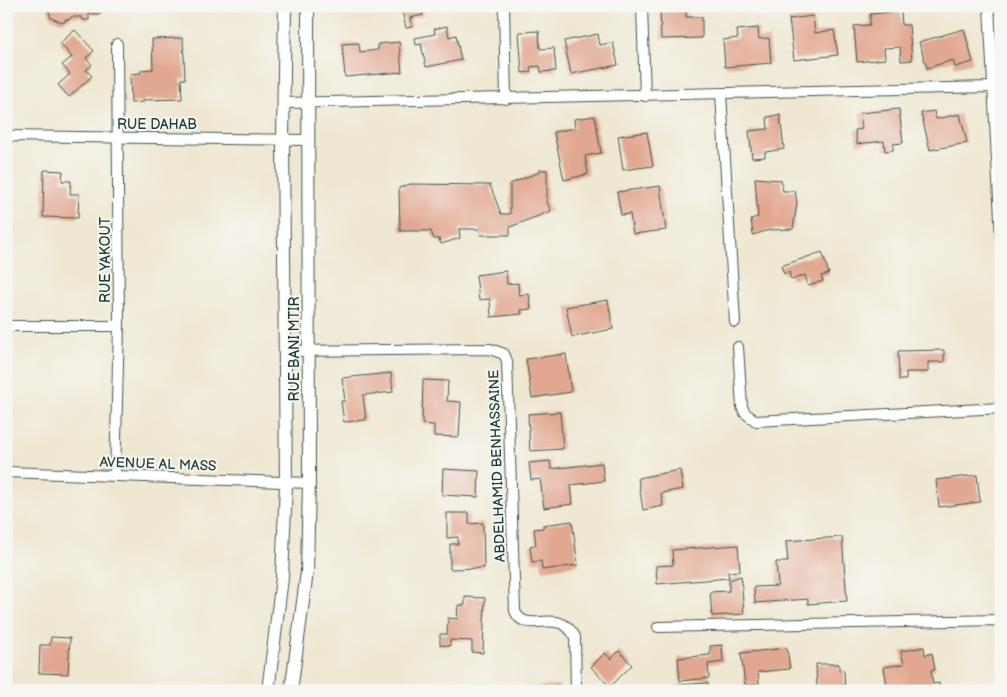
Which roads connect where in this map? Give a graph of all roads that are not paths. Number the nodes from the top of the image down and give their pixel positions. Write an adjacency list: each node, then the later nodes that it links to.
1 (285, 6): 12 (street, RUE BANI MTIR)
2 (308, 6): 11 (street, RUE BANI MTIR)
3 (504, 6): 10 (street)
4 (642, 6): 9 (street)
5 (989, 6): 7 (street)
6 (117, 44): 14 (street, RUE YAKOUT)
7 (992, 87): 8 (street); 17 (street)
8 (721, 94): 9 (street); 19 (street)
9 (646, 96): 10 (street)
10 (506, 99): 11 (street)
11 (308, 102): 12 (street); 16 (street, RUE BANI MTIR)
12 (284, 103): 15 (street, RUE BANI MTIR)
13 (6, 136): 14 (street, RUE DAHAB)
14 (119, 138): 15 (street, RUE DAHAB); 21 (street, RUE YAKOUT)
15 (283, 139): 16 (street, RUE DAHAB); 23 (street, RUE BANI MTIR)
16 (307, 140): 24 (street, RUE BANI MTIR)
17 (1000, 223): 18 (street)
18 (1001, 238)
19 (735, 322)
20 (6, 326): 21 (street)
21 (119, 326): 27 (street, RUE YAKOUT)
22 (738, 347): 25 (street)
23 (286, 352): 24 (street, ABDELHAMID BENHASSAINE); 29 (street, RUE BANI MTIR)
24 (309, 353): 28 (street, RUE BANI MTIR); 34 (street, ABDELHAMID BENHASSAINE)
25 (1001, 408)
26 (6, 472): 27 (street, AVENUE AL MASS)
27 (115, 476): 29 (street, AVENUE AL MASS)
28 (309, 483): 29 (street, AVENUE AL MASS); 33 (street, RUE BANI MTIR)
29 (286, 484): 32 (street, RUE BANI MTIR)
30 (1001, 620): 31 (street)
31 (658, 627)
32 (268, 691)
33 (291, 691)
34 (576, 691)

